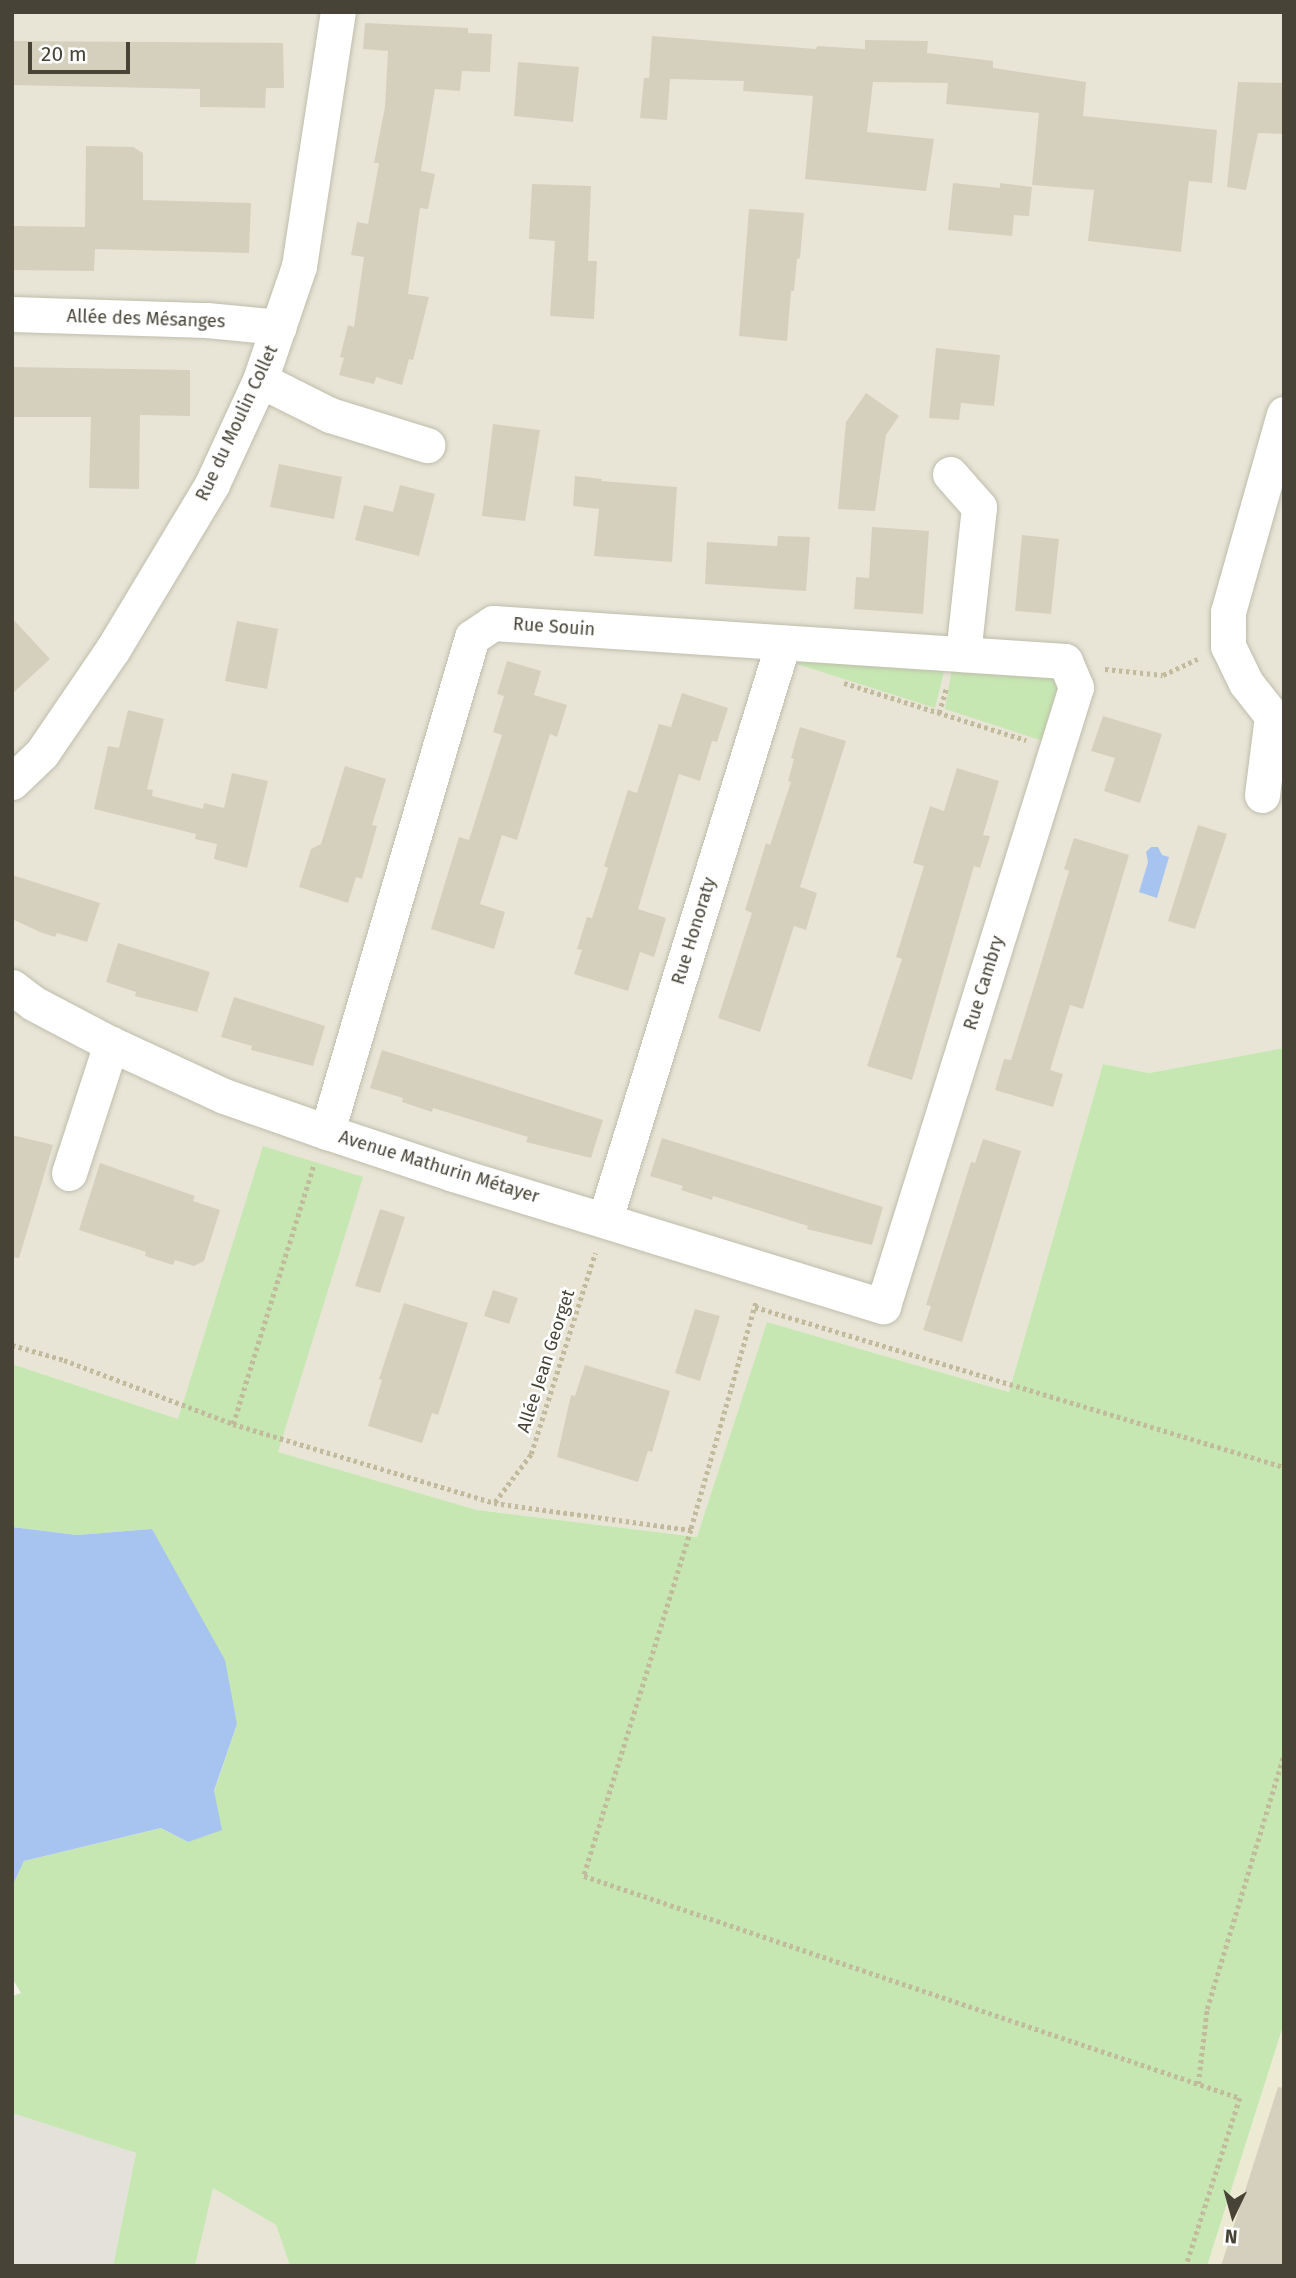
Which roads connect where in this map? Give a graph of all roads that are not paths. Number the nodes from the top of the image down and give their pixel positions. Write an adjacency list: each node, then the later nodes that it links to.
1 (338, 12): 3 (street, Rue du Moulin Collet)
2 (12, 314): 3 (street, Allée des Mésanges)
3 (279, 327): 4 (street, Rue du Moulin Collet)
4 (260, 380): 6 (street); 11 (street, Rue du Moulin Collet)
5 (1284, 414): 12 (street)
6 (427, 445)
7 (950, 474): 9 (street)
8 (783, 643): 9 (street, Rue Souin); 15 (street, Rue Souin); 17 (street, Rue Honoraty)
9 (963, 654): 10 (street, Rue Souin)
10 (1068, 668): 18 (street, Rue Cambry)
11 (12, 782)
12 (1262, 795)
13 (12, 987): 14 (street, Avenue Mathurin Métayer)
14 (111, 1044): 15 (street, Avenue Mathurin Métayer); 16 (street)
15 (327, 1132): 17 (street, Avenue Mathurin Métayer)
16 (69, 1173)
17 (605, 1219): 18 (street, Avenue Mathurin Métayer)
18 (883, 1306)

